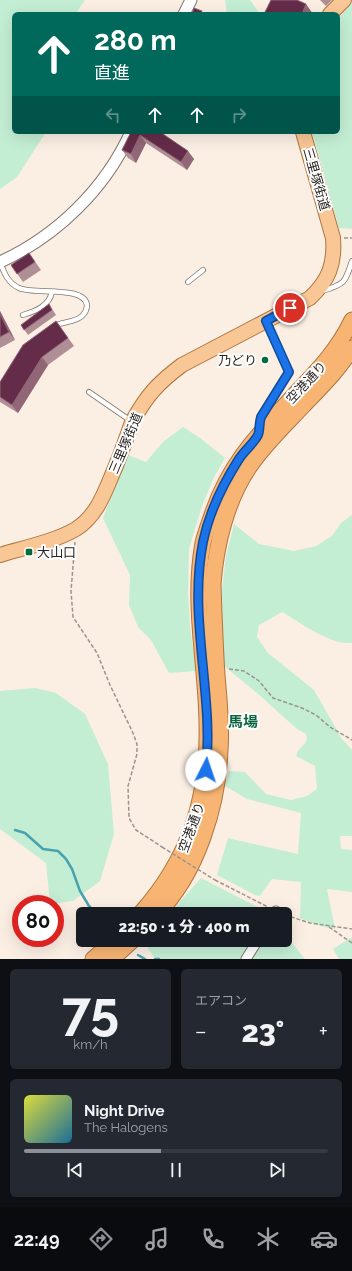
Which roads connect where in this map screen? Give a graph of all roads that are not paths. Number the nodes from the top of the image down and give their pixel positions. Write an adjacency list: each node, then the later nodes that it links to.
1 (191, 0): 3 (street)
2 (344, 0): 4 (main road)
3 (185, 12)
4 (332, 12)
5 (130, 134): 8 (street)
6 (304, 134): 12 (main road, 三里塚街道)
7 (352, 261): 12 (lane)
8 (0, 262): 11 (lane)
9 (203, 270): 10 (lane)
10 (188, 282)
11 (52, 292): 13 (lane); 16 (lane)
12 (316, 292): 15 (main road, 三里塚街道)
13 (23, 315)
14 (352, 320): 20 (highway, 空港通り)
15 (266, 321): 19 (main road, 三里塚街道); 20 (lane)
16 (47, 329)
17 (352, 348): 23 (highway, 空港通り)
18 (89, 392): 19 (lane)
19 (132, 422): 21 (main road, 三里塚街道)
20 (258, 435): 22 (highway, 空港通り)
21 (0, 555)
22 (147, 907)
23 (163, 907)
24 (107, 947): 27 (highway)
25 (125, 947): 28 (highway)
26 (254, 947): 29 (street)
27 (93, 959)
28 (112, 959)
29 (246, 959)

